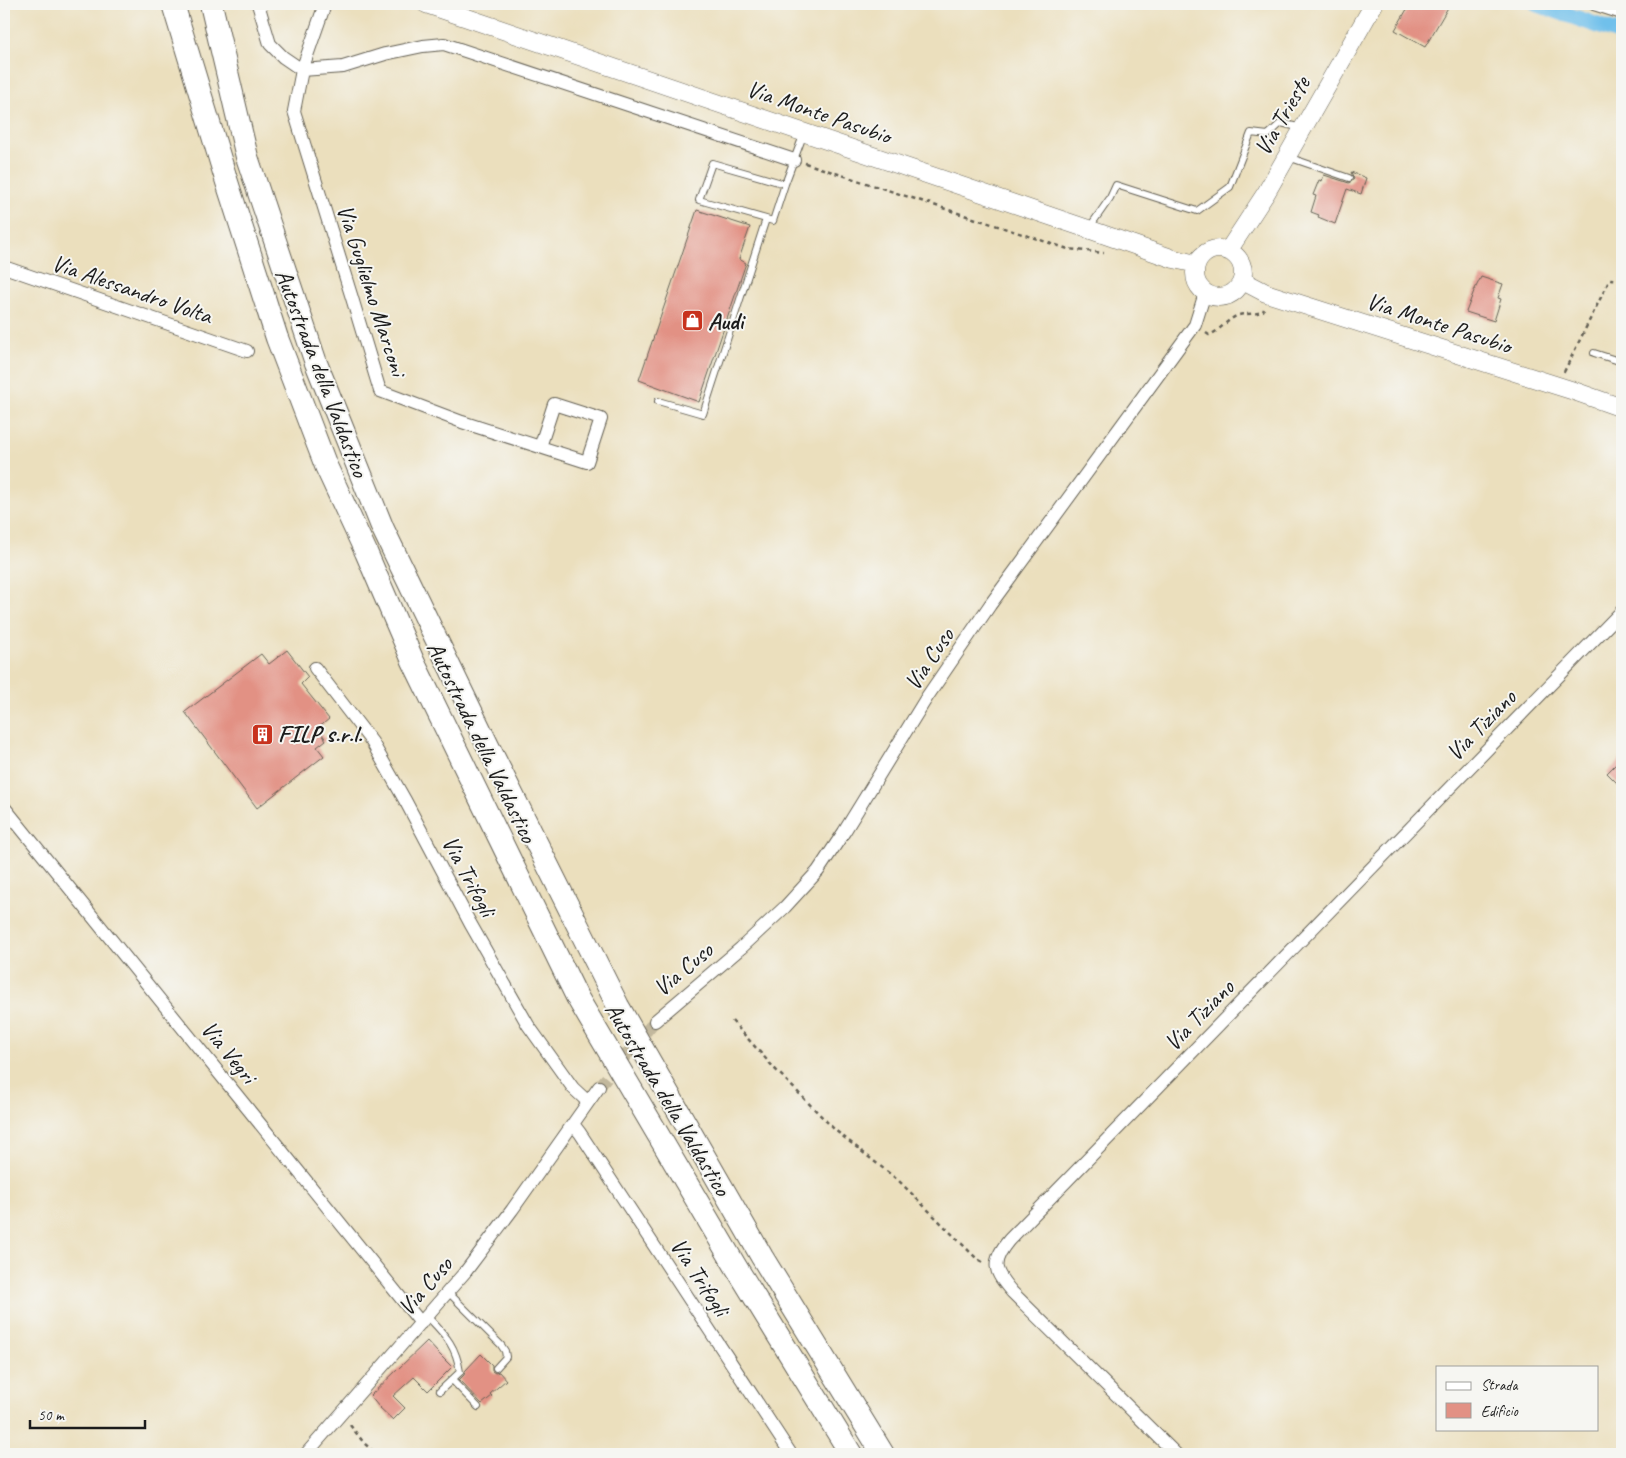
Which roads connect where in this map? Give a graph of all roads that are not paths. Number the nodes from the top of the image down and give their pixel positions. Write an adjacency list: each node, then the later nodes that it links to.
1 (173, 4): 44 (highway, Autostrada della Valdastico)
2 (211, 4): 45 (highway, Autostrada della Valdastico)
3 (258, 4): 9 (street)
4 (325, 4): 9 (street, Via Guglielmo Marconi)
5 (426, 4): 11 (main road, Via Monte Pasubio)
6 (1374, 4): 10 (main road, Via Trieste)
7 (1594, 4): 8 (street)
8 (1622, 13)
9 (302, 70): 13 (street); 28 (street, Via Guglielmo Marconi)
10 (1302, 128): 12 (main road, Via Trieste); 17 (lane)
11 (804, 132): 13 (lane); 17 (main road, Via Monte Pasubio)
12 (1286, 156): 14 (lane); 18 (main road, Via Trieste)
13 (794, 160): 15 (lane)
14 (1349, 178)
15 (785, 184): 16 (lane); 16 (lane)
16 (766, 219): 26 (lane)
17 (1088, 229): 19 (main road, Via Monte Pasubio)
18 (1228, 251): 19 (main road); 21 (main road)
19 (1197, 264): 22 (main road)
20 (4, 267): 23 (street, Via Alessandro Volta)
21 (1243, 281): 22 (main road); 27 (main road, Via Monte Pasubio)
22 (1205, 293): 32 (street, Via Cuso)
23 (248, 351)
24 (1594, 353): 25 (lane)
25 (1622, 362)
26 (658, 400)
27 (1622, 408)
28 (540, 447): 28 (street, Via Guglielmo Marconi)
29 (1622, 611): 46 (street, Via Tiziano)
30 (315, 668): 34 (street, Via Trifogli)
31 (4, 807): 37 (street, Via Vegri)
32 (655, 1021)
33 (598, 1088): 34 (street, Via Cuso)
34 (588, 1102): 35 (street, Via Cuso)
35 (573, 1124): 36 (street, Via Cuso); 43 (street, Via Trifogli)
36 (448, 1292): 37 (street, Via Cuso); 38 (lane)
37 (424, 1319): 39 (lane); 42 (street, Via Cuso)
38 (496, 1368)
39 (452, 1380): 40 (lane); 41 (lane)
40 (440, 1392)
41 (478, 1407)
42 (306, 1454)
43 (791, 1454)
44 (851, 1454)
45 (883, 1454)
46 (1176, 1454)

